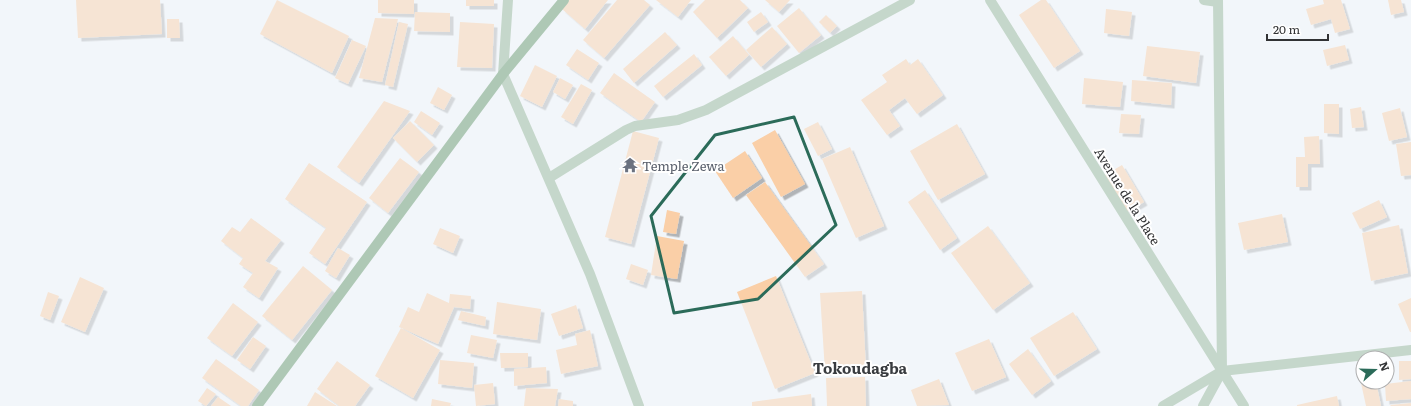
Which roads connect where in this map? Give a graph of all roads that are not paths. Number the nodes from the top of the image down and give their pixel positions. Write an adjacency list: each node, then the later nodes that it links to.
1 (508, 0): 7 (street)
2 (564, 0): 7 (main road)
3 (910, 0): 8 (street)
4 (990, 0): 10 (street, Avenue de la Place)
5 (1204, 0): 6 (street)
6 (1218, 1): 10 (street)
7 (503, 74): 8 (street); 11 (main road)
8 (549, 178): 12 (street)
9 (1411, 350): 10 (street)
10 (1222, 370): 13 (street); 14 (street); 15 (street, Avenue de la Place)
11 (257, 406)
12 (639, 406)
13 (1163, 406)
14 (1203, 406)
15 (1244, 406)

